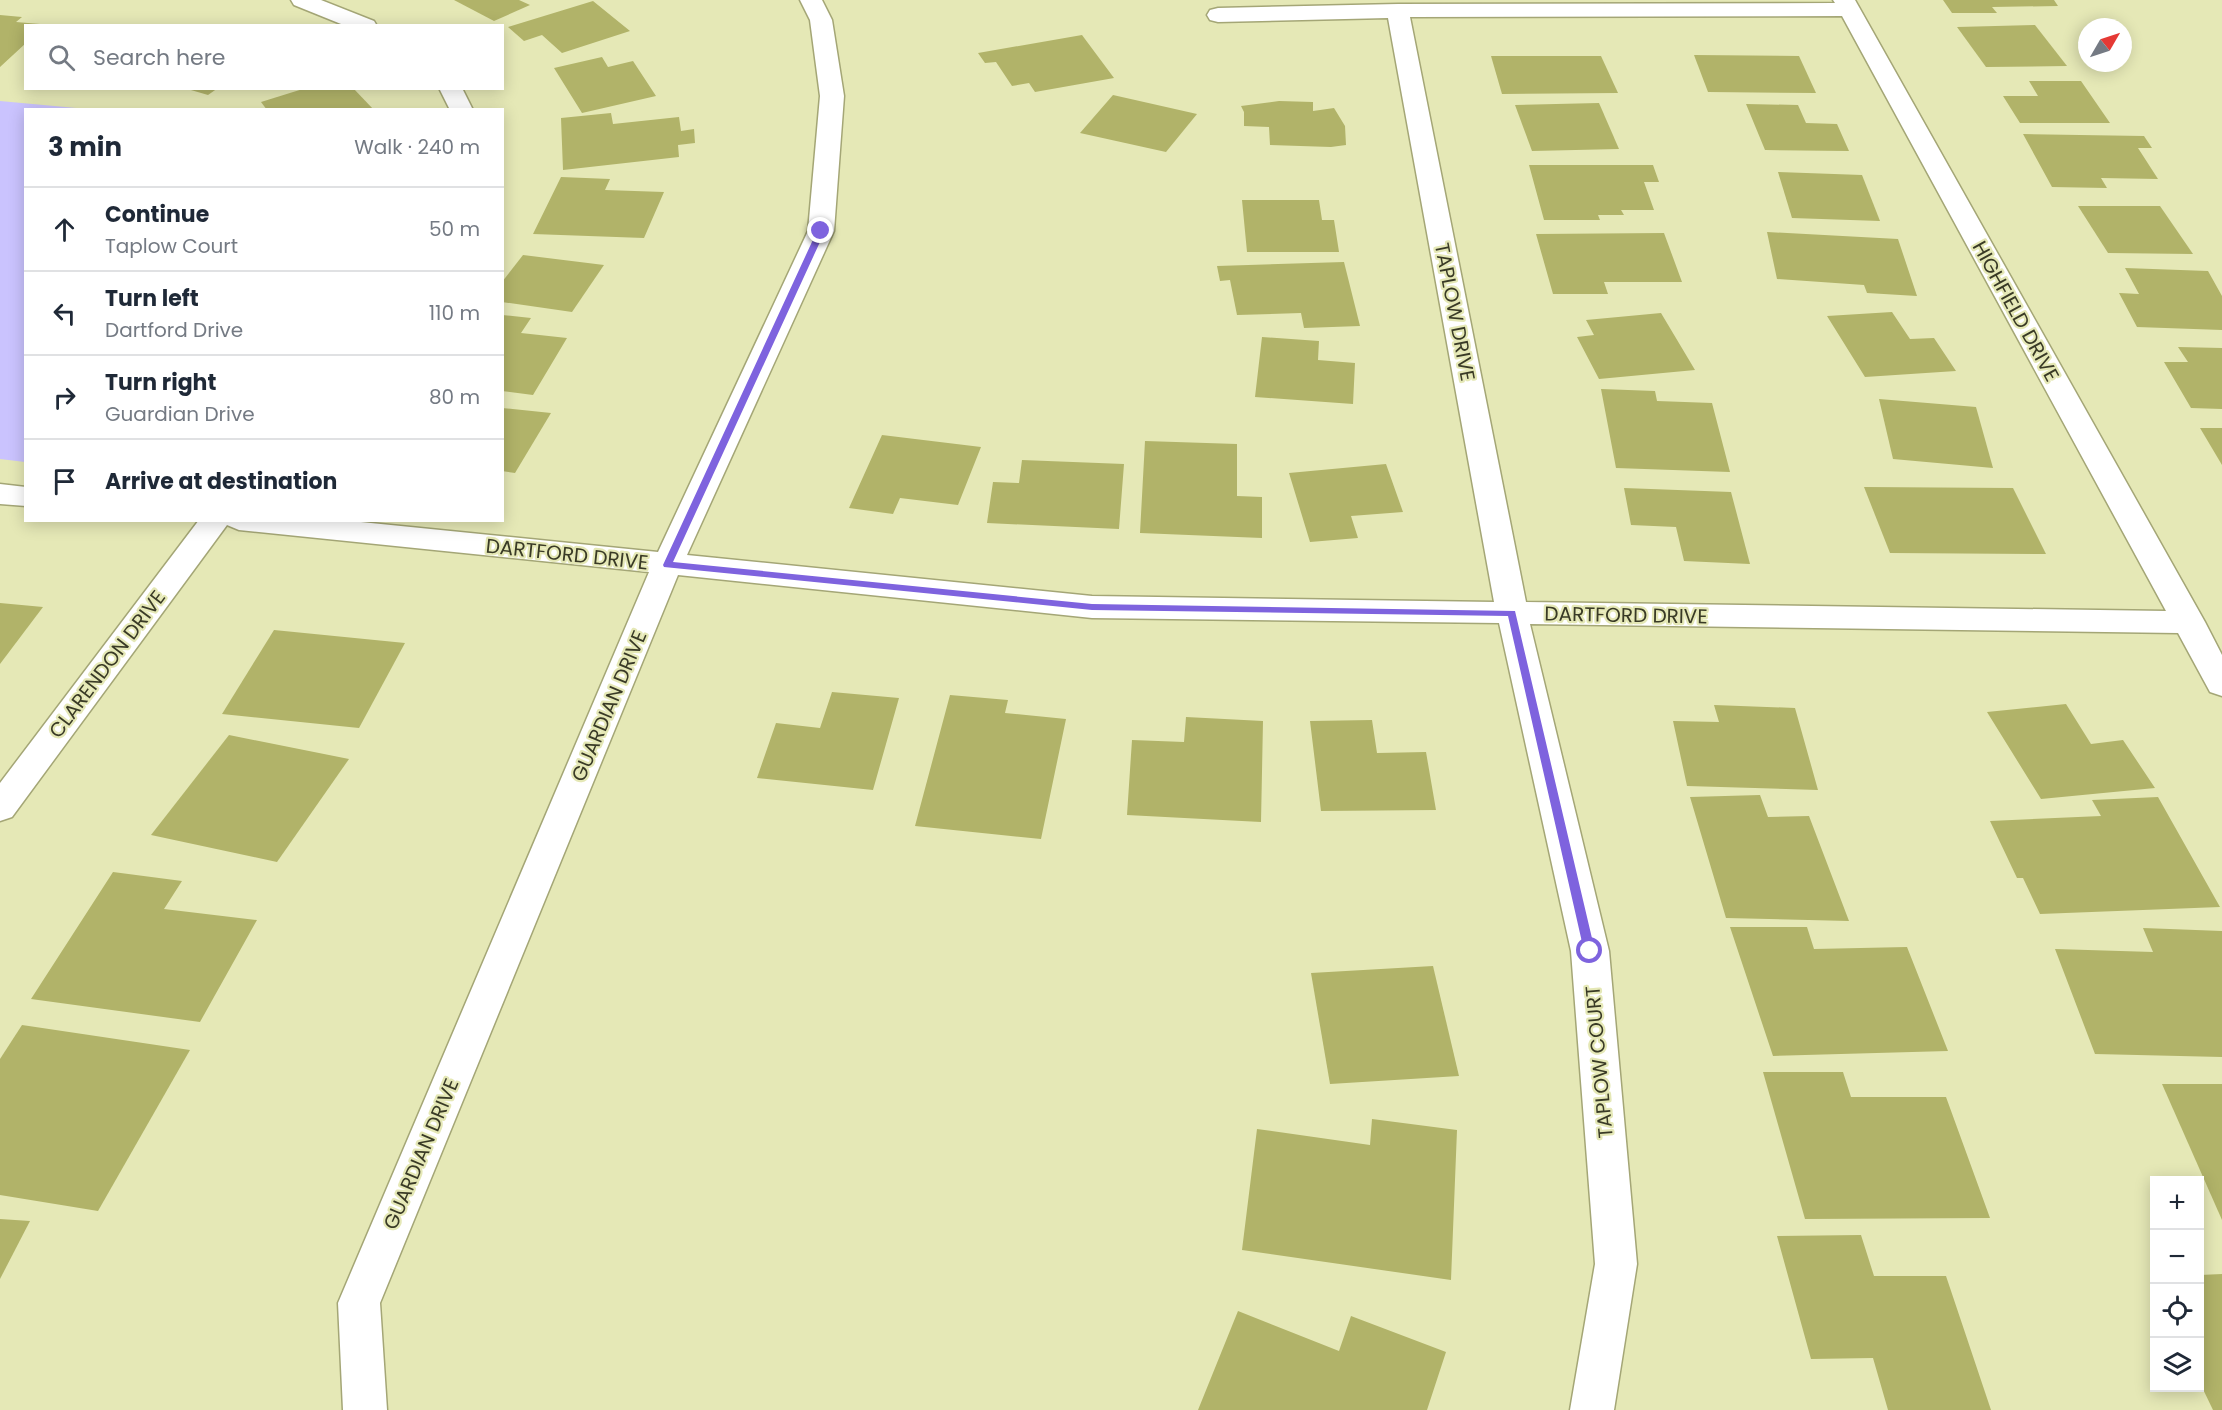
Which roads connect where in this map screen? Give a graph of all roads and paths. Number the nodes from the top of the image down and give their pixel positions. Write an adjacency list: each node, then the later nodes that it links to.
1 (302, 0): 6 (street)
2 (811, 0): 13 (street, GUARDIAN DRIVE)
3 (1846, 4): 4 (street); 15 (street, HIGHFIELD DRIVE)
4 (1398, 11): 5 (street); 14 (street, TAPLOW DRIVE)
5 (1218, 15)
6 (361, 24)
7 (451, 90): 8 (street)
8 (461, 108)
9 (0, 494): 10 (street)
10 (24, 497)
11 (214, 522): 17 (street, CLARENDON DRIVE)
12 (258, 522): 13 (street, DARTFORD DRIVE)
13 (667, 565): 14 (street, DARTFORD DRIVE); 18 (street, GUARDIAN DRIVE)
14 (1512, 613): 15 (street, DARTFORD DRIVE); 19 (street, TAPLOW COURT)
15 (2189, 622): 16 (street, HIGHFIELD DRIVE)
16 (2222, 684)
17 (0, 808)
18 (364, 1410)
19 (1592, 1410)

